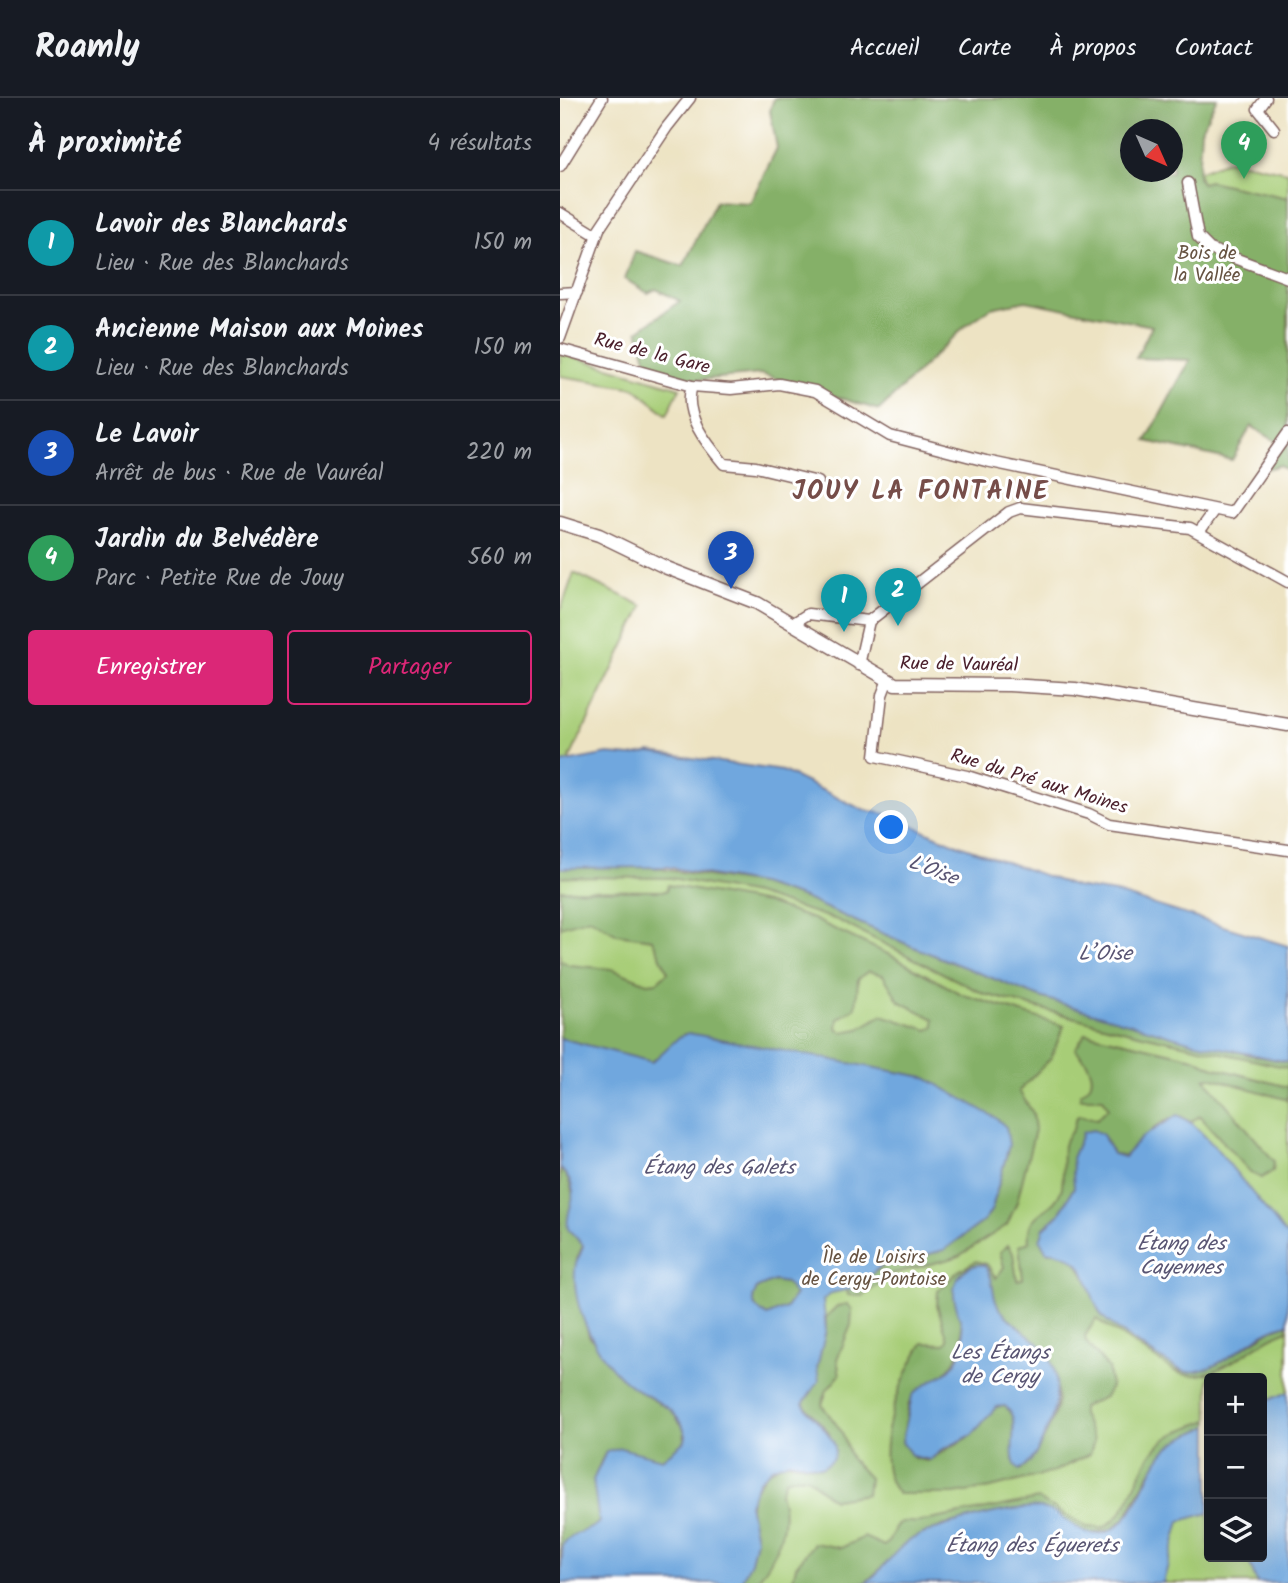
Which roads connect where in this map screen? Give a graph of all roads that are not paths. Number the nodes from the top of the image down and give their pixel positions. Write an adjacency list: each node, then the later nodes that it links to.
1 (602, 98): 5 (street)
2 (690, 98): 8 (street)
3 (1266, 98): 4 (street)
4 (1274, 129)
5 (560, 166)
6 (1188, 183): 9 (street)
7 (560, 213): 8 (street)
8 (596, 235): 10 (street)
9 (1288, 278)
10 (577, 292): 11 (street); 12 (street)
11 (560, 293)
12 (560, 338)
13 (560, 349): 14 (street, Rue de la Gare)
14 (692, 386): 16 (street); 17 (street, Rue de la Gare)
15 (1288, 433): 17 (street, Rue de la Gare)
16 (818, 482)
17 (1216, 510): 19 (street)
18 (560, 523): 22 (street, Rue de Vauréal)
19 (1199, 532): 20 (street); 21 (street)
20 (1283, 580)
21 (869, 621): 22 (street); 23 (street)
22 (792, 624): 23 (street, Rue de Vauréal)
23 (859, 664): 24 (street, Rue de Vauréal)
24 (887, 682): 25 (street, Rue de Vauréal); 26 (street, Rue du Pré aux Moines)
25 (1288, 725)
26 (1288, 850)

